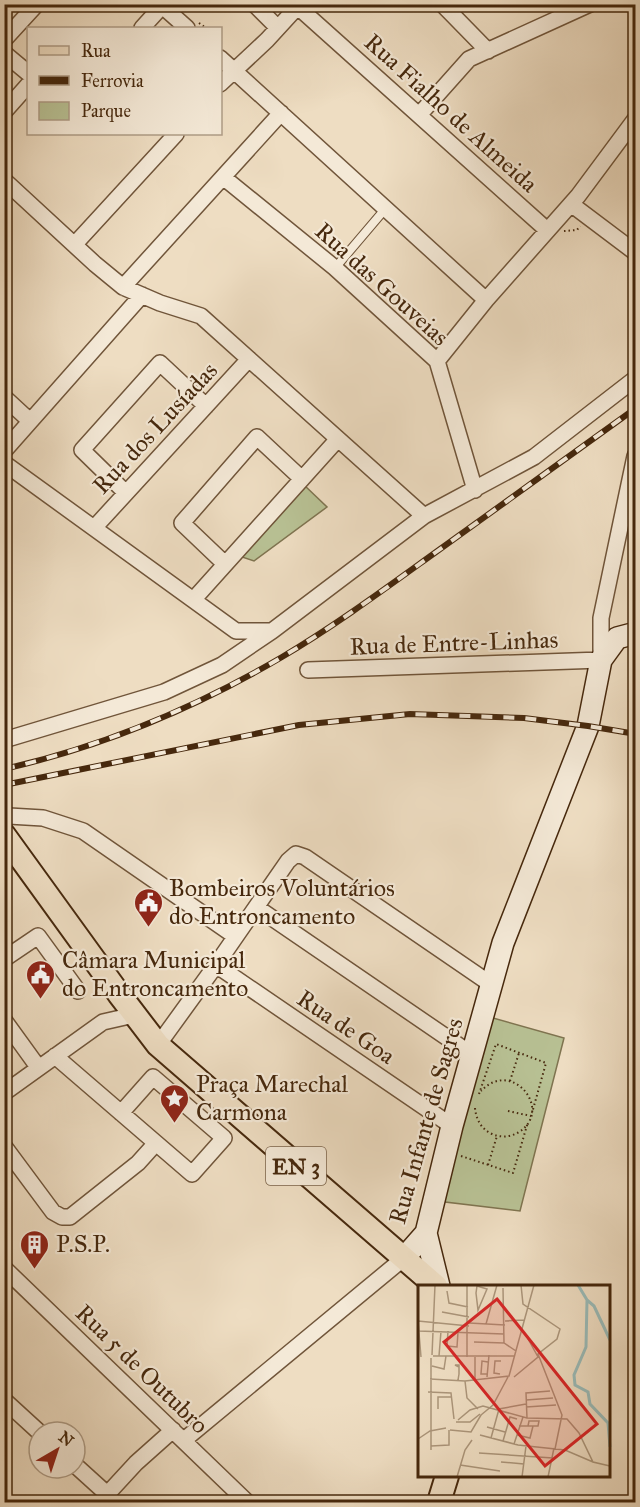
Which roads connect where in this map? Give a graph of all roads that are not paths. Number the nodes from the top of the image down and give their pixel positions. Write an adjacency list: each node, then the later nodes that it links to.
1 (37, 4): 10 (street)
2 (255, 4): 9 (street)
3 (442, 4): 11 (street)
4 (590, 4): 11 (street)
5 (161, 5): 7 (street); 8 (street)
6 (299, 6): 9 (street); 20 (street, Rua Fialho de Almeida)
7 (143, 27)
8 (186, 27)
9 (278, 28): 14 (street)
10 (4, 40)
11 (488, 51): 20 (street)
12 (4, 52): 15 (street)
13 (222, 60): 14 (street)
14 (233, 70): 16 (street); 19 (street)
15 (27, 73)
16 (222, 82)
17 (27, 87): 18 (street)
18 (4, 112)
19 (281, 113): 23 (street); 26 (street)
20 (420, 114): 27 (street, Rua Fialho de Almeida)
21 (636, 118): 25 (street)
22 (175, 135): 28 (street)
23 (223, 177): 30 (street, Rua das Gouveias); 31 (street)
24 (4, 180): 28 (street)
25 (571, 204): 27 (street); 29 (street)
26 (386, 208): 30 (lane); 33 (street)
27 (553, 230): 33 (street)
28 (75, 244): 31 (street)
29 (636, 253)
30 (335, 268): 35 (street, Rua das Gouveias)
31 (123, 287): 32 (street)
32 (142, 295): 34 (street); 39 (street)
33 (486, 300): 35 (street)
34 (249, 359): 38 (street, Rua dos Lusíadas); 40 (street)
35 (437, 361): 45 (street, Rua das Gouveias)
36 (636, 378): 45 (street)
37 (4, 397): 39 (street)
38 (206, 406): 46 (street, Rua dos Lusíadas); 46 (street)
39 (30, 421): 41 (street)
40 (337, 440): 44 (street); 47 (street)
41 (4, 451)
42 (635, 456): 53 (street)
43 (4, 463): 48 (street)
44 (302, 478): 49 (street); 49 (street)
45 (475, 490): 47 (street)
46 (126, 493): 48 (street, Rua dos Lusíadas)
47 (424, 516): 51 (street)
48 (94, 528): 50 (street)
49 (225, 564): 50 (street)
50 (194, 599): 51 (street)
51 (272, 631): 55 (street)
52 (636, 633): 53 (street)
53 (601, 660): 54 (street, Rua de Entre-Linhas); 62 (street, Rua Infante de Sagres)
54 (308, 670)
55 (4, 740)
56 (4, 818): 59 (street)
57 (4, 835): 64 (main road, EN 3)
58 (256, 907): 59 (street); 62 (street); 69 (street)
59 (235, 936): 61 (street)
60 (4, 959): 63 (street)
61 (216, 965): 68 (street); 74 (street, Rua de Goa)
62 (492, 985): 69 (street, Rua Infante de Sagres)
63 (78, 991)
64 (118, 994): 65 (main road, EN 3); 67 (street)
65 (134, 1015): 67 (street); 68 (main road, EN 3)
66 (4, 1020): 71 (street)
67 (103, 1022): 70 (street)
68 (158, 1045): 78 (main road, EN 3)
69 (471, 1054): 74 (street, Rua Infante de Sagres)
70 (55, 1056): 71 (street); 73 (street)
71 (38, 1067): 72 (street)
72 (4, 1093)
73 (121, 1113): 75 (street); 75 (street)
74 (452, 1126): 77 (street, Rua Infante de Sagres)
75 (156, 1143): 76 (street)
76 (4, 1146)
77 (426, 1233): 78 (street, Rua Infante de Sagres); 81 (street)
78 (404, 1258): 80 (main road, EN 3); 84 (street, Rua Infante de Sagres)
79 (4, 1268): 84 (street, Rua 5 de Outubro)
80 (436, 1285)
81 (438, 1285)
82 (4, 1400): 83 (street)
83 (27, 1421)
84 (178, 1435): 87 (street, Rua Infante de Sagres); 88 (street, Rua 5 de Outubro)
85 (447, 1477): 89 (main road)
86 (87, 1479): 87 (street)
87 (104, 1498)
88 (247, 1503)
89 (439, 1503)

